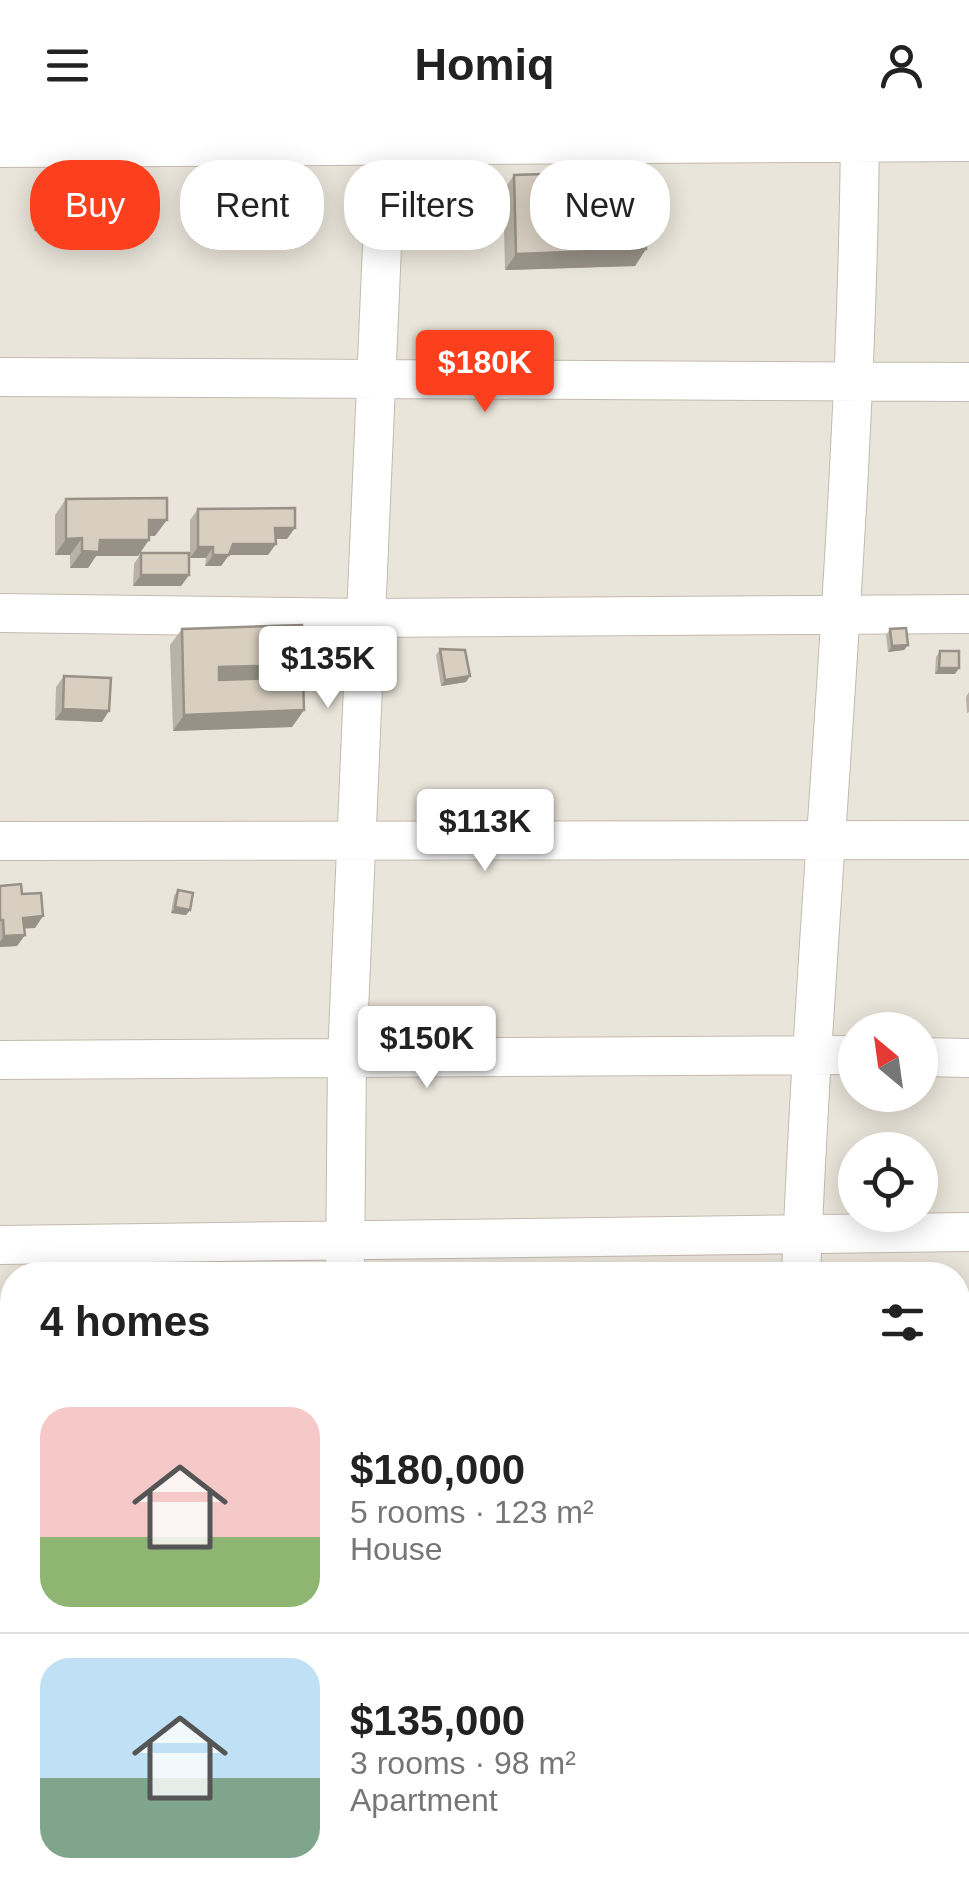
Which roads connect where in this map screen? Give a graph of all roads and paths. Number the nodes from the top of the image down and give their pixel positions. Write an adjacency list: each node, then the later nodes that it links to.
1 (860, 136): 2 (street); 3 (street); 8 (street)
2 (387, 139): 4 (street); 6 (street)
3 (969, 142)
4 (0, 148)
5 (0, 377): 6 (street)
6 (375, 380): 8 (street); 12 (street)
7 (969, 382): 8 (street)
8 (851, 384): 11 (street)
9 (0, 613): 12 (street)
10 (969, 614): 11 (street)
11 (842, 615): 12 (street); 14 (street)
12 (366, 618): 13 (street)
13 (355, 840): 14 (street); 16 (street); 20 (street)
14 (828, 840): 15 (street); 17 (street)
15 (969, 840)
16 (0, 841)
17 (810, 1054): 18 (street); 20 (street); 24 (street)
18 (838, 1055)
19 (938, 1057): 21 (street)
20 (347, 1058): 22 (street); 26 (street)
21 (969, 1058)
22 (0, 1060)
23 (969, 1232): 24 (street)
24 (803, 1234): 26 (street); 27 (street)
25 (0, 1245): 26 (street)
26 (345, 1258)
27 (802, 1262)

